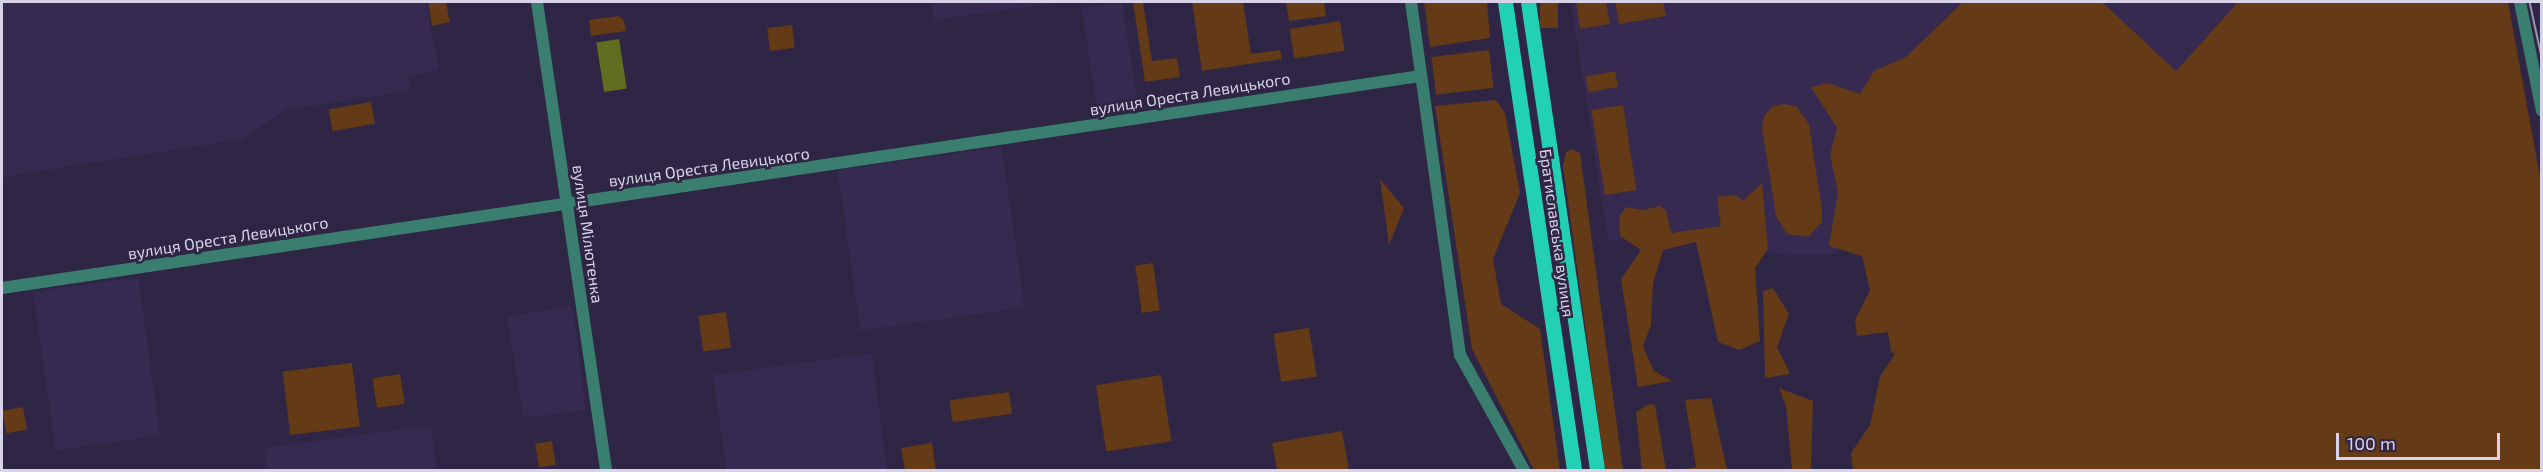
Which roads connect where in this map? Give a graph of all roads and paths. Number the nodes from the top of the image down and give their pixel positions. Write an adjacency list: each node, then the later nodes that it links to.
1 (537, 2): 8 (street, вулиця Мілютенка)
2 (1411, 2): 6 (street)
3 (1505, 2): 12 (main road, Братиславська вулиця)
4 (1528, 2): 13 (main road, Братиславська вулиця)
5 (2520, 2): 7 (street)
6 (1421, 76): 8 (street, вулиця Ореста Левицького); 11 (street)
7 (2541, 111)
8 (566, 205): 9 (street, вулиця Ореста Левицького); 10 (street, вулиця Мілютенка)
9 (2, 288)
10 (606, 471)
11 (1524, 471)
12 (1574, 471)
13 (1597, 471)

